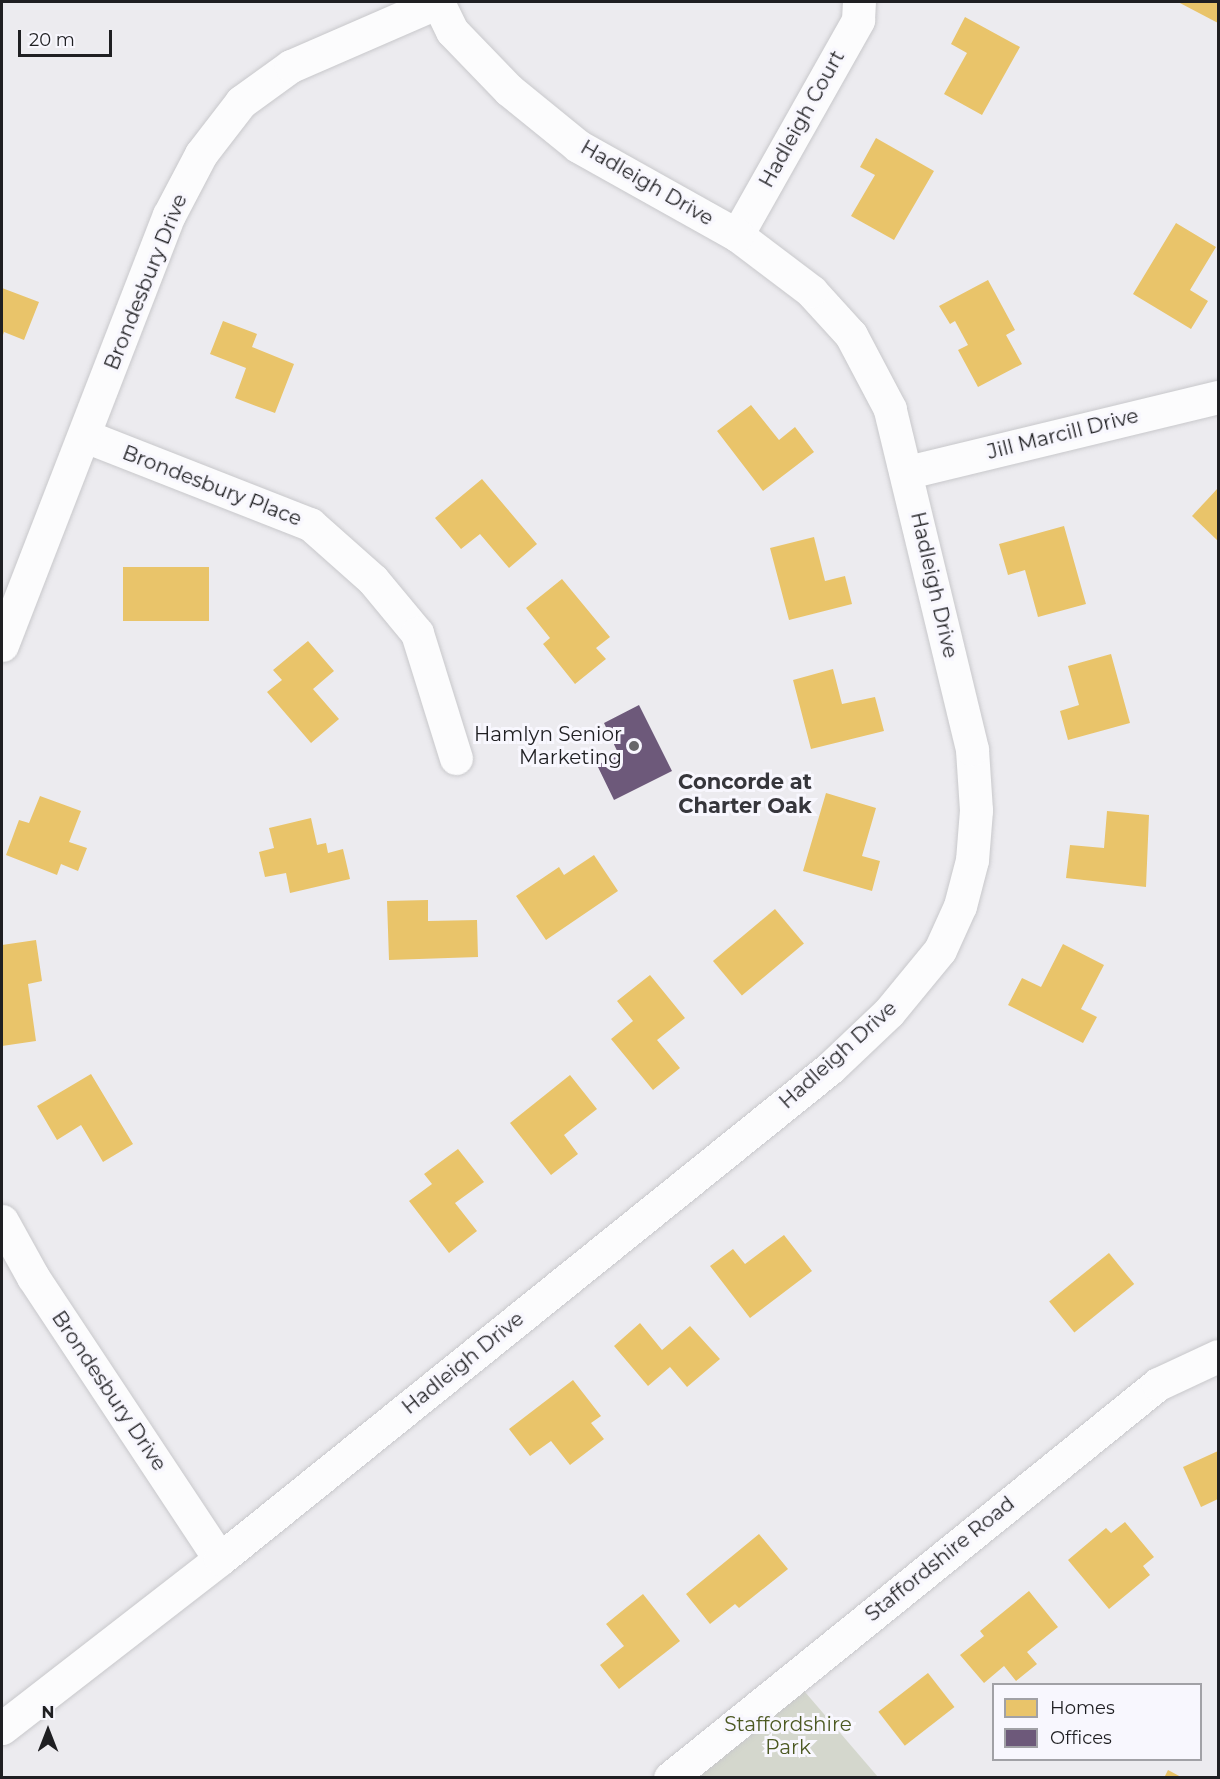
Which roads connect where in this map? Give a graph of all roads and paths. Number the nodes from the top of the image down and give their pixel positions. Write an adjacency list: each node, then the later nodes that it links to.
1 (438, 2): 3 (street, Hadleigh Drive); 5 (street, Brondesbury Drive)
2 (859, 2): 3 (street, Hadleigh Court)
3 (738, 235): 6 (street, Hadleigh Drive)
4 (1218, 397): 6 (street, Jill Marcill Drive)
5 (86, 436): 7 (street, Brondesbury Drive); 8 (street, Brondesbury Place)
6 (908, 472): 11 (street, Hadleigh Drive)
7 (2, 645)
8 (456, 758)
9 (2, 1221): 11 (street, Brondesbury Drive)
10 (1218, 1356): 13 (street, Staffordshire Road)
11 (220, 1558): 12 (street, Hadleigh Drive)
12 (2, 1728)
13 (670, 1778)

